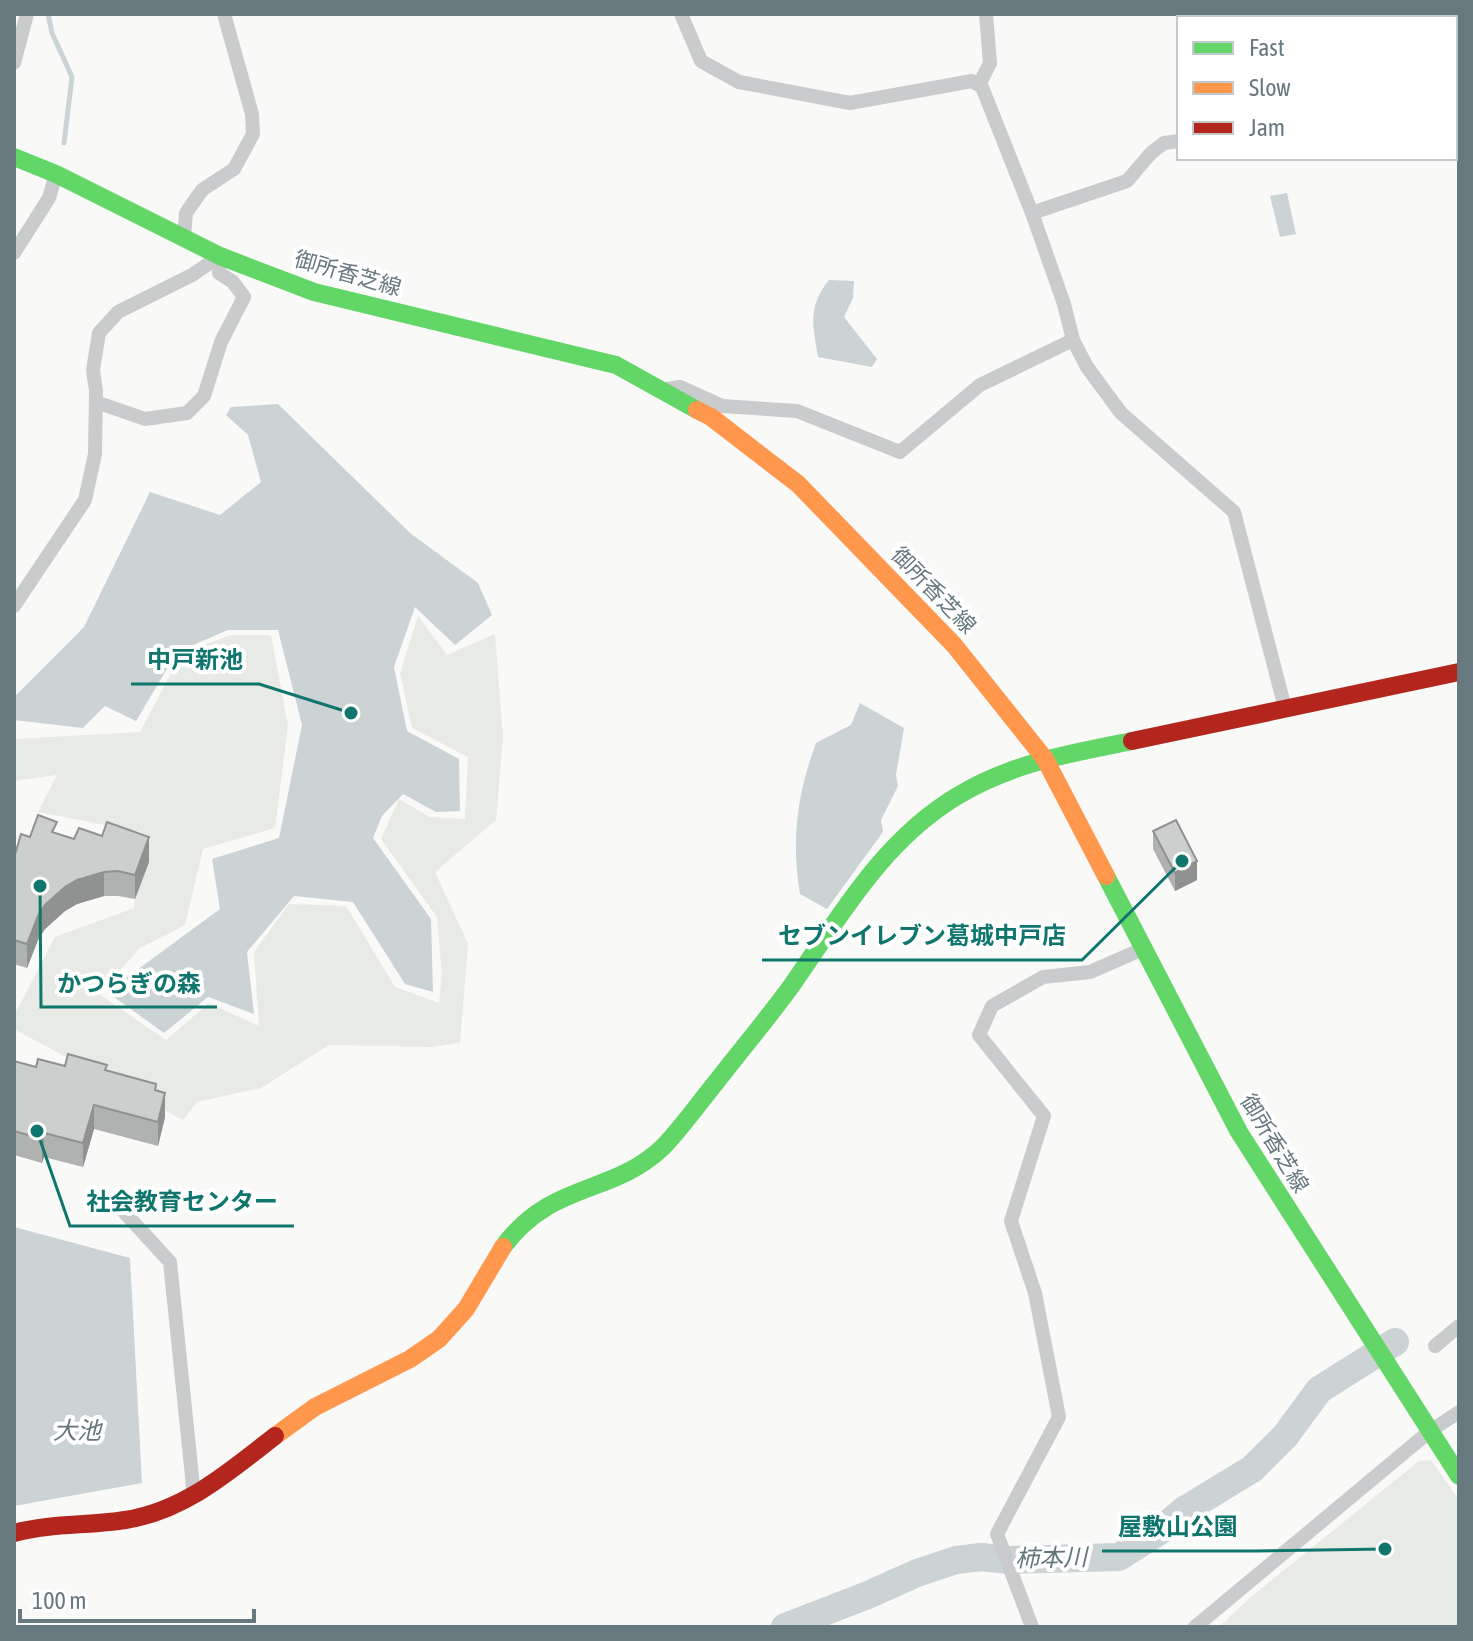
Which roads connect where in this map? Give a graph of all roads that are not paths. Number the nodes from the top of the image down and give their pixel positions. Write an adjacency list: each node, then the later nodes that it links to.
1 (27, 14): 5 (street)
2 (224, 14): 11 (street)
3 (681, 14): 6 (street)
4 (986, 14): 6 (street)
5 (14, 63)
6 (979, 85): 10 (street)
7 (1177, 141): 10 (street)
8 (14, 157): 9 (main road, 御所香芝線)
9 (56, 174): 11 (main road, 御所香芝線); 12 (street)
10 (1032, 213): 14 (street)
11 (184, 237): 13 (main road, 御所香芝線)
12 (14, 253)
13 (220, 256): 15 (street); 15 (street); 16 (main road, 御所香芝線)
14 (1073, 340): 16 (street); 19 (street)
15 (96, 402): 17 (street)
16 (723, 414): 20 (main road, 御所香芝線)
17 (14, 606)
18 (1459, 672): 19 (main road)
19 (1285, 708): 20 (main road)
20 (1045, 759): 21 (main road, 御所香芝線); 28 (main road)
21 (1145, 948): 26 (main road, 御所香芝線); 30 (street)
22 (115, 1202): 28 (street)
23 (1459, 1326): 24 (street)
24 (1435, 1346)
25 (1459, 1412): 26 (street)
26 (1430, 1431): 27 (main road, 御所香芝線); 31 (street)
27 (1459, 1476)
28 (194, 1496): 29 (main road)
29 (14, 1533)
30 (1032, 1627)
31 (1195, 1627)

